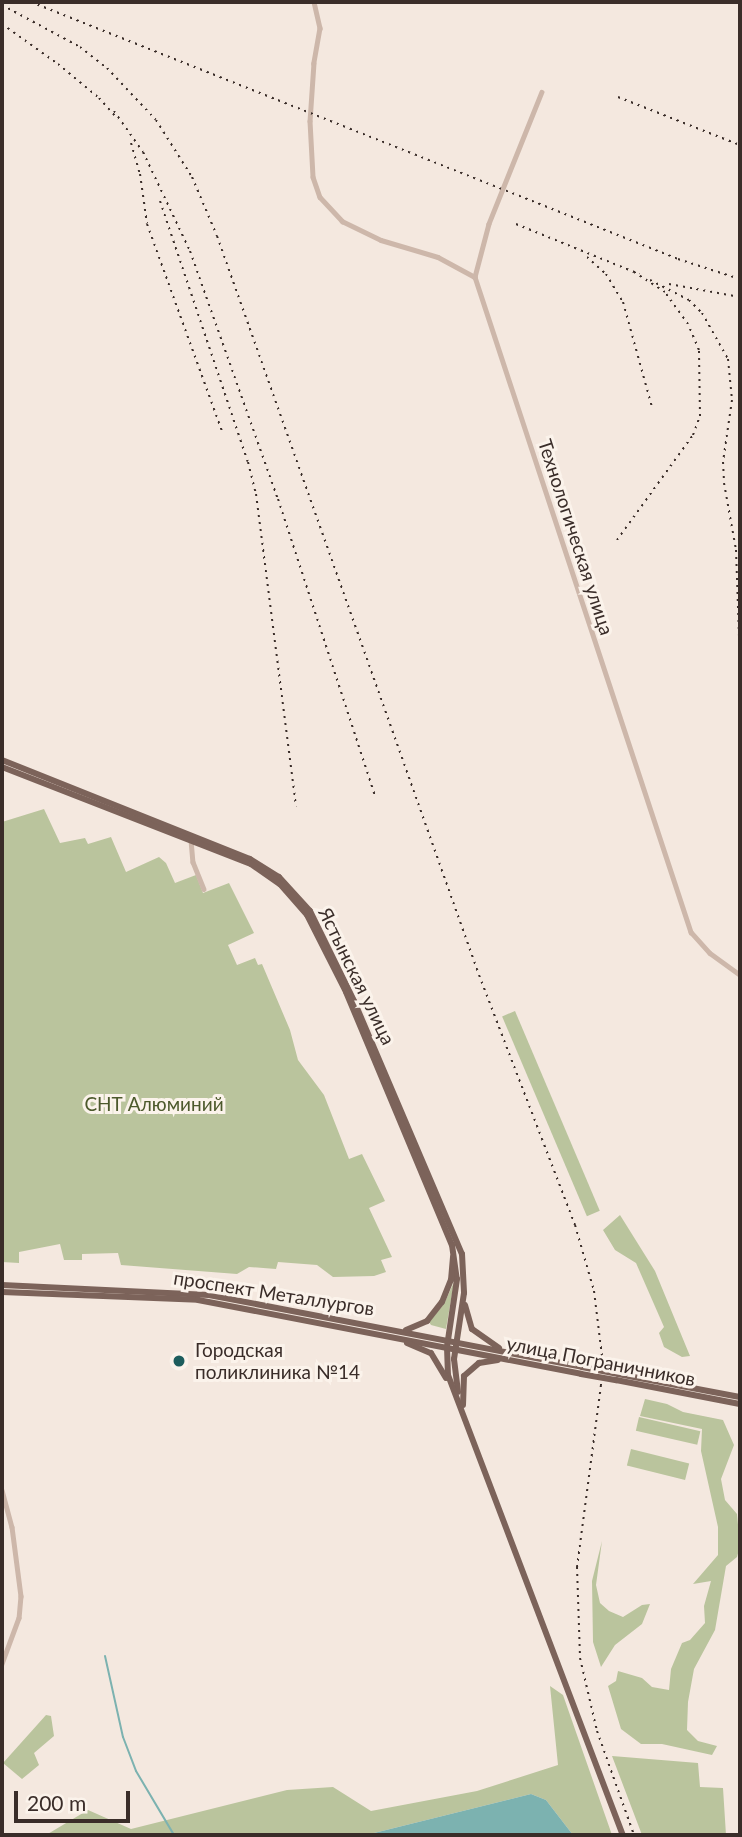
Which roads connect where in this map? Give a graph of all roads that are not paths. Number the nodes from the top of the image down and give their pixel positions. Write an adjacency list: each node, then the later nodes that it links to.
1 (314, 2): 3 (street)
2 (542, 92): 3 (street)
3 (475, 277): 8 (street, Технологическая улица)
4 (2, 760): 12 (main road, Ястынская улица)
5 (2, 767): 6 (main road, Ястынская улица)
6 (191, 840): 7 (street); 9 (main road, Ястынская улица)
7 (204, 890)
8 (740, 975)
9 (452, 1245): 13 (main road); 14 (main road, Ястынская улица)
10 (2, 1285): 13 (main road, проспект Металлургов)
11 (2, 1293): 13 (main road, проспект Металлургов)
12 (464, 1293): 14 (main road, Ястынская улица); 15 (main road)
13 (398, 1334): 14 (main road, проспект Металлургов); 21 (main road)
14 (452, 1344): 15 (main road, улица Пограничников); 16 (main road, улица Пограничников); 21 (main road)
15 (510, 1353): 17 (main road, улица Пограничников)
16 (504, 1359): 17 (main road, улица Пограничников); 21 (main road)
17 (582, 1371): 18 (main road, улица Пограничников, bridge)
18 (617, 1377): 19 (main road, улица Пограничников); 20 (main road, улица Пограничников)
19 (740, 1396)
20 (740, 1404)
21 (463, 1411): 24 (main road)
22 (2, 1490): 23 (street)
23 (2, 1664)
24 (623, 1835)

